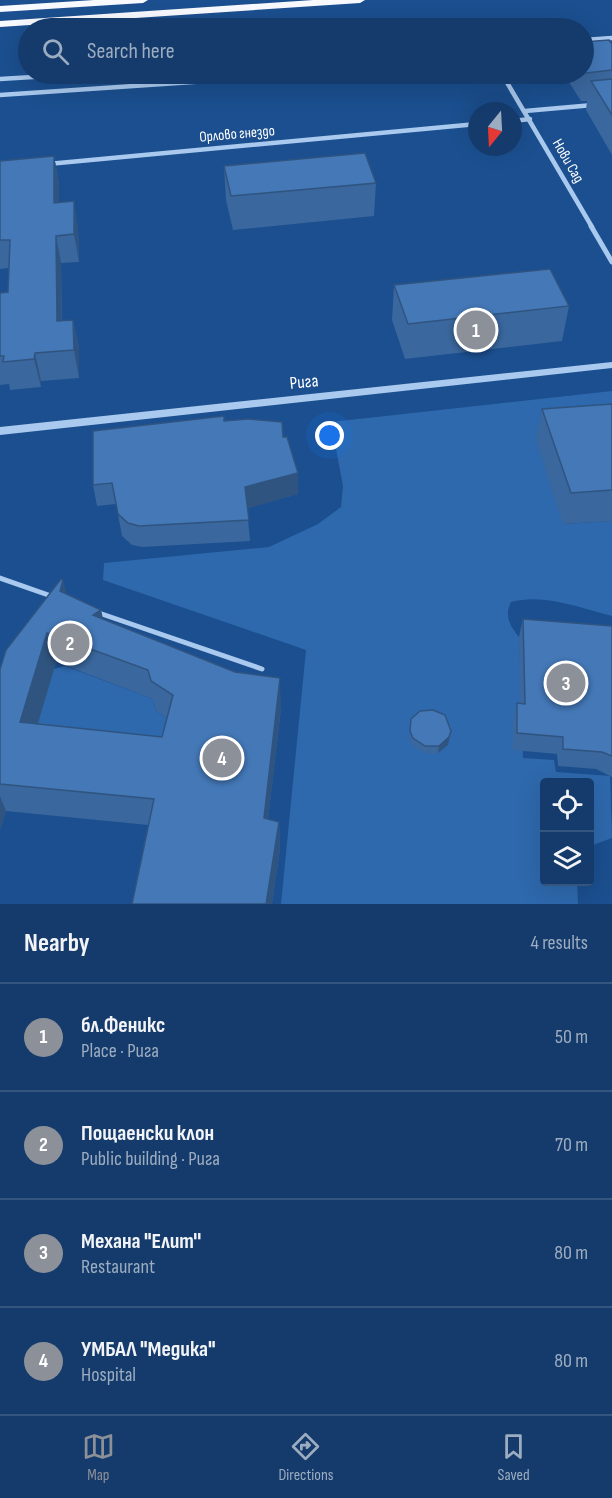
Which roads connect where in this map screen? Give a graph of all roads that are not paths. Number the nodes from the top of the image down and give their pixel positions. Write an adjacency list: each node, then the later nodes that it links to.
1 (143, 0): 3 (highway)
2 (360, 0): 4 (highway)
3 (0, 9)
4 (90, 18)
5 (18, 23): 6 (highway)
6 (0, 24)
7 (612, 38): 8 (street)
8 (594, 39)
9 (18, 78): 10 (street)
10 (0, 79)
11 (164, 84): 13 (street)
12 (508, 84): 15 (street, Нови Сад)
13 (0, 95)
14 (601, 104): 15 (street)
15 (525, 111): 16 (street, Нови Сад)
16 (530, 119): 17 (street); 20 (street, Нови Сад)
17 (522, 120)
18 (468, 125): 19 (street, Орлово гнездо)
19 (36, 165)
20 (612, 262)
21 (612, 365): 22 (street, Рига)
22 (0, 431)
23 (0, 578): 24 (lane)
24 (66, 601)
25 (87, 609): 26 (lane)
26 (262, 669)

